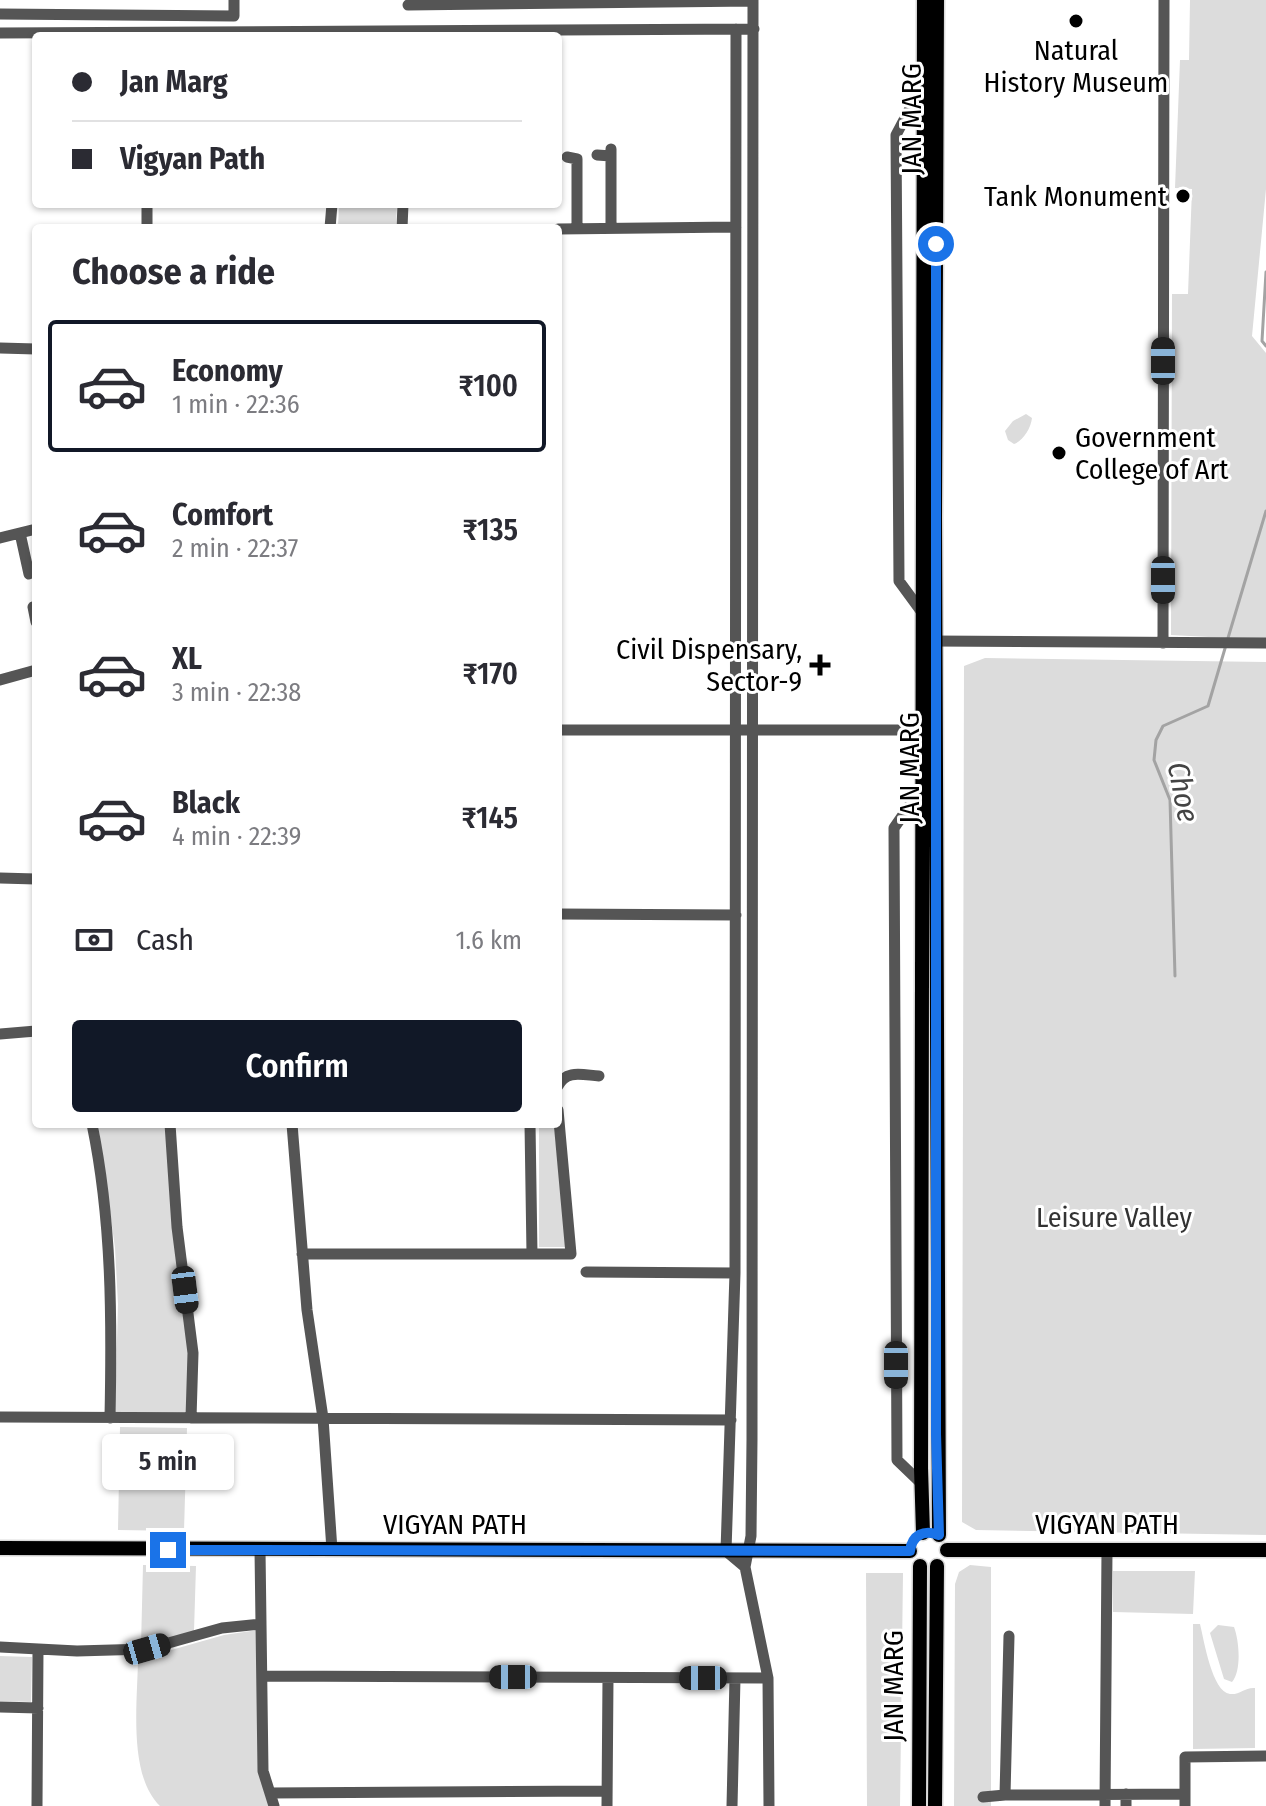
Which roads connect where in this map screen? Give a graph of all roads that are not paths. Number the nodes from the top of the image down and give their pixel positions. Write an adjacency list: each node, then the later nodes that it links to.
1 (234, 0): 7 (street)
2 (753, 0): 6 (street); 9 (street)
3 (924, 0): 14 (main road, JAN MARG)
4 (937, 0): 28 (main road, JAN MARG)
5 (1164, 0): 29 (street)
6 (408, 2): 10 (street)
7 (0, 14)
8 (736, 29): 9 (street); 11 (street); 17 (street)
9 (754, 29): 33 (street)
10 (408, 32)
11 (562, 32)
12 (0, 33): 13 (street)
13 (32, 33)
14 (924, 81): 27 (main road, JAN MARG); 27 (street)
15 (597, 155): 18 (street)
16 (567, 157): 20 (street)
17 (736, 227): 18 (street); 34 (street)
18 (611, 228): 20 (street)
19 (562, 229): 20 (street)
20 (577, 229)
21 (0, 348): 22 (street)
22 (32, 349)
23 (32, 530): 24 (street)
24 (20, 533): 25 (street); 26 (street)
25 (0, 538)
26 (29, 574)
27 (921, 611): 28 (main road, JAN MARG)
28 (928, 641): 29 (street); 36 (main road, JAN MARG)
29 (1163, 643): 30 (street)
30 (1266, 643)
31 (32, 671): 32 (street)
32 (0, 680)
33 (752, 728): 34 (street); 36 (street); 69 (street)
34 (736, 729): 35 (street); 41 (street)
35 (562, 730)
36 (928, 730): 37 (main road, JAN MARG); 61 (main road, JAN MARG)
37 (921, 789): 60 (main road, JAN MARG); 60 (street)
38 (0, 878): 39 (street)
39 (32, 879)
40 (562, 914): 41 (street)
41 (736, 915): 54 (street)
42 (32, 1031): 43 (street)
43 (0, 1034)
44 (599, 1076): 45 (street)
45 (562, 1078)
46 (93, 1128): 56 (street)
47 (170, 1128): 57 (street)
48 (292, 1128): 51 (street)
49 (530, 1128): 52 (street)
50 (560, 1128): 52 (street)
51 (302, 1254): 52 (street); 58 (street)
52 (532, 1254)
53 (586, 1272): 54 (street)
54 (735, 1273): 59 (street)
55 (0, 1417): 56 (street)
56 (110, 1418): 57 (street)
57 (191, 1418): 58 (street)
58 (323, 1418): 59 (street); 64 (street)
59 (731, 1420): 68 (street)
60 (922, 1484): 61 (main road, JAN MARG)
61 (931, 1534): 65 (main road); 70 (main road)
62 (0, 1548): 63 (main road, VIGYAN PATH)
63 (260, 1550): 64 (main road, VIGYAN PATH); 74 (street)
64 (332, 1550): 68 (main road, VIGYAN PATH)
65 (947, 1550): 66 (main road, VIGYAN PATH); 72 (main road)
66 (1107, 1550): 67 (main road, VIGYAN PATH); 89 (street)
67 (1266, 1550)
68 (726, 1551): 69 (main road, VIGYAN PATH); 73 (street)
69 (749, 1551): 70 (main road, VIGYAN PATH); 73 (street)
70 (910, 1551): 71 (main road)
71 (920, 1566): 72 (main road); 97 (main road, JAN MARG)
72 (937, 1566): 98 (main road, JAN MARG)
73 (745, 1567): 81 (street)
74 (261, 1624): 77 (street); 78 (street)
75 (1009, 1636): 87 (street)
76 (0, 1647): 77 (street)
77 (38, 1649): 83 (street)
78 (262, 1676): 79 (street); 86 (street)
79 (608, 1678): 80 (street); 85 (street)
80 (735, 1678): 81 (street); 95 (street)
81 (768, 1678): 96 (street)
82 (0, 1707): 83 (street)
83 (38, 1708): 92 (street)
84 (1266, 1756): 91 (street)
85 (607, 1791): 86 (street); 94 (street)
86 (270, 1793): 93 (street)
87 (1005, 1795): 88 (street); 89 (street)
88 (987, 1800)
89 (1105, 1800): 90 (street)
90 (1126, 1800): 91 (street)
91 (1185, 1800)
92 (37, 1806)
93 (274, 1806)
94 (607, 1806)
95 (732, 1806)
96 (769, 1806)
97 (919, 1806)
98 (935, 1806)

